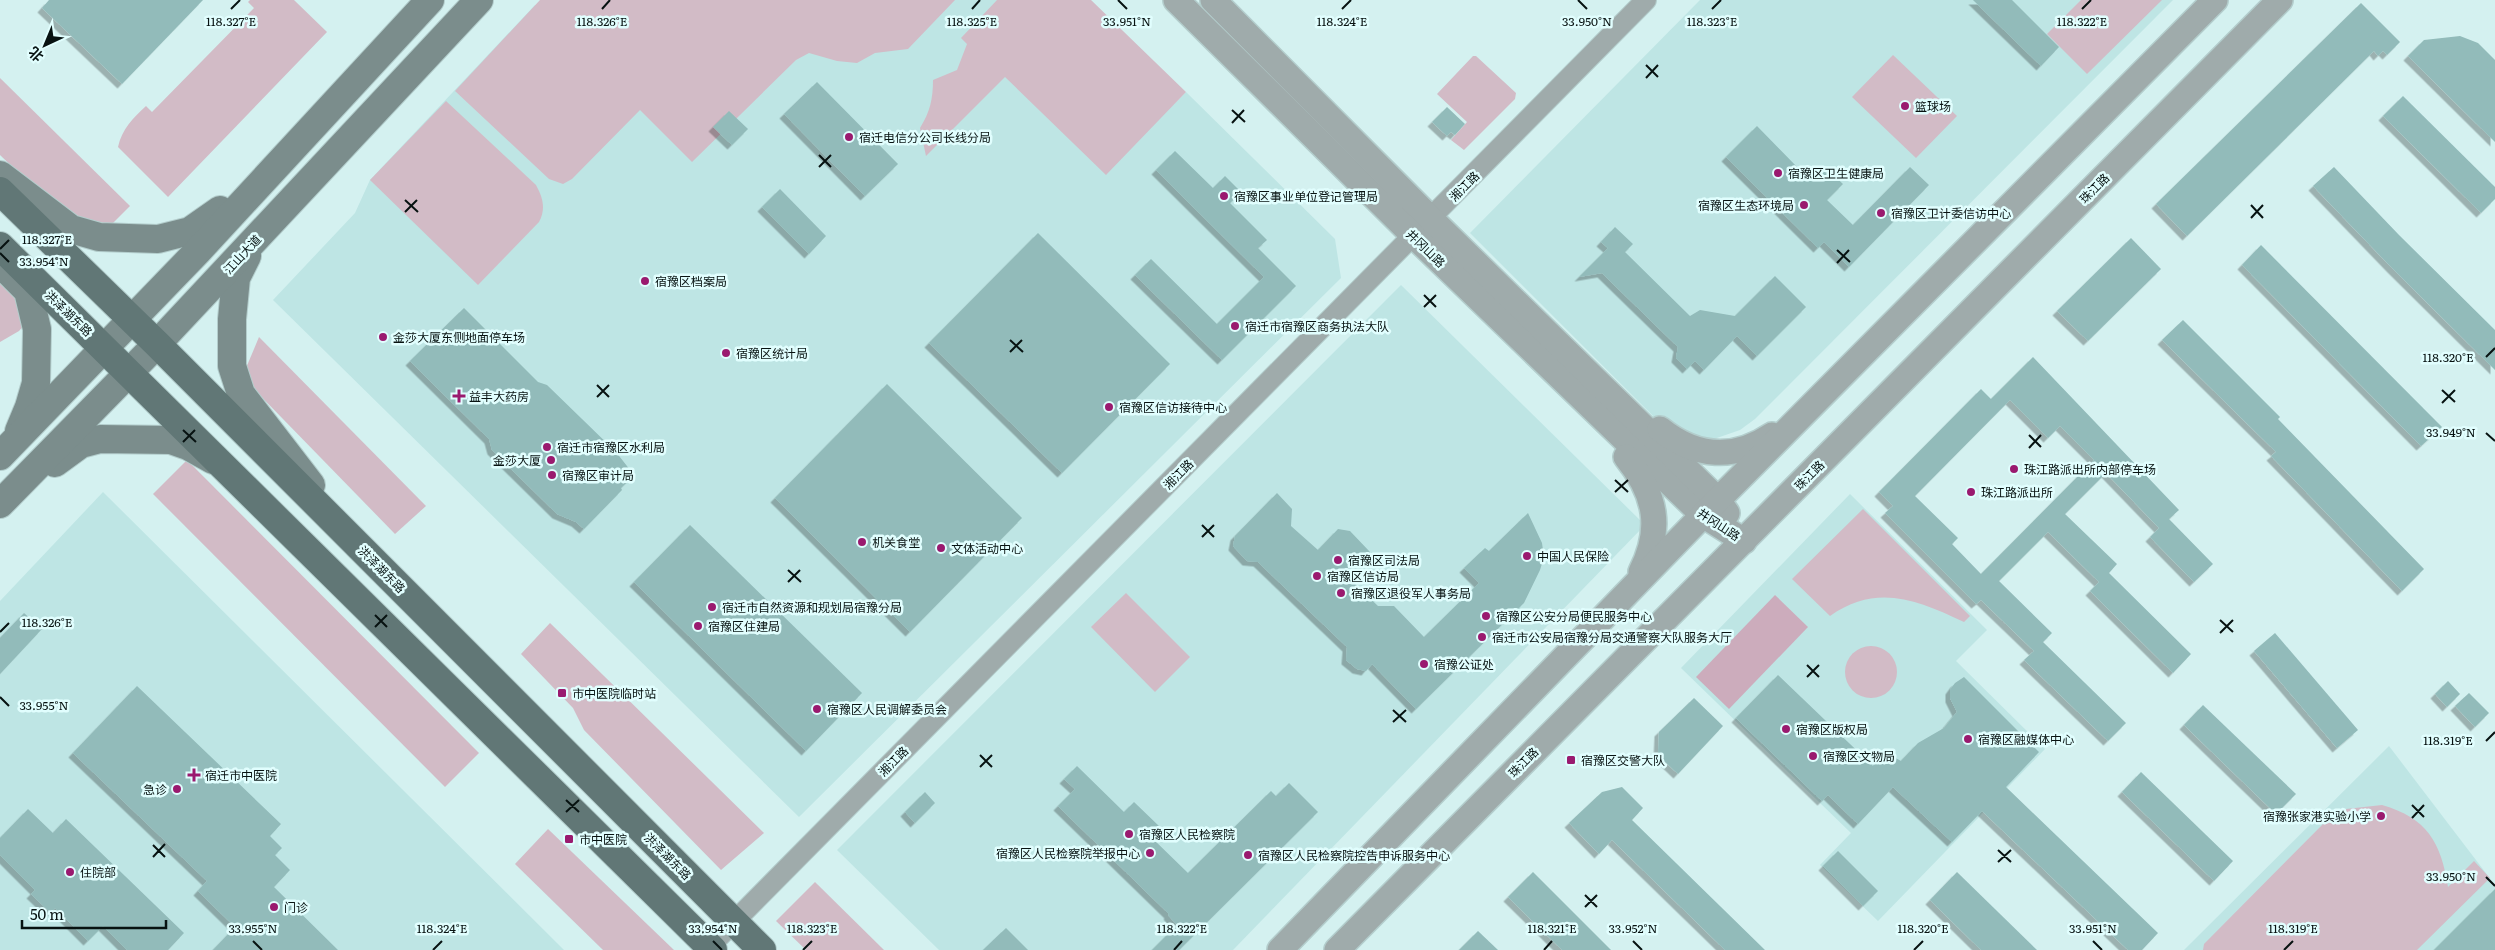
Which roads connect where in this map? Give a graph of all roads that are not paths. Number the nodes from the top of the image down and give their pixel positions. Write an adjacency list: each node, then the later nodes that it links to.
1 (430, 0): 8 (main road)
2 (479, 0): 12 (main road, 江山大道)
3 (1176, 0): 11 (street, 井冈山路)
4 (1213, 0): 11 (street, 井冈山路)
5 (1646, 0): 11 (street, 湘江路)
6 (2215, 0): 20 (street)
7 (2280, 0): 27 (street, 珠江路)
8 (312, 127): 9 (main road); 15 (main road)
9 (0, 175)
10 (0, 191): 15 (main road, 洪泽湖东路)
11 (1422, 228): 19 (street, 井冈山路); 29 (street, 湘江路)
12 (255, 240): 16 (main road, 江山大道); 26 (main road)
13 (0, 246): 17 (main road, 洪泽湖东路)
14 (0, 263): 21 (main road)
15 (132, 320): 16 (main road, 洪泽湖东路); 17 (main road)
16 (158, 344): 18 (main road, 江山大道); 26 (main road, 洪泽湖东路)
17 (105, 348): 18 (main road, 洪泽湖东路); 21 (main road)
18 (130, 372): 22 (main road, 洪泽湖东路); 23 (main road, 江山大道)
19 (1572, 373): 20 (street); 24 (street, 井冈山路); 28 (street)
20 (1806, 412): 24 (street)
21 (7, 449)
22 (228, 469): 25 (main road); 30 (main road, 洪泽湖东路)
23 (0, 504)
24 (1711, 508): 27 (street, 井冈山路); 28 (street)
25 (0, 509)
26 (349, 536): 29 (main road, 洪泽湖东路)
27 (1744, 541): 33 (street, 珠江路)
28 (1634, 586): 32 (street)
29 (733, 921): 30 (street, 湘江路); 31 (main road, 洪泽湖东路)
30 (712, 948)
31 (762, 950)
32 (1280, 950)
33 (1337, 950)

